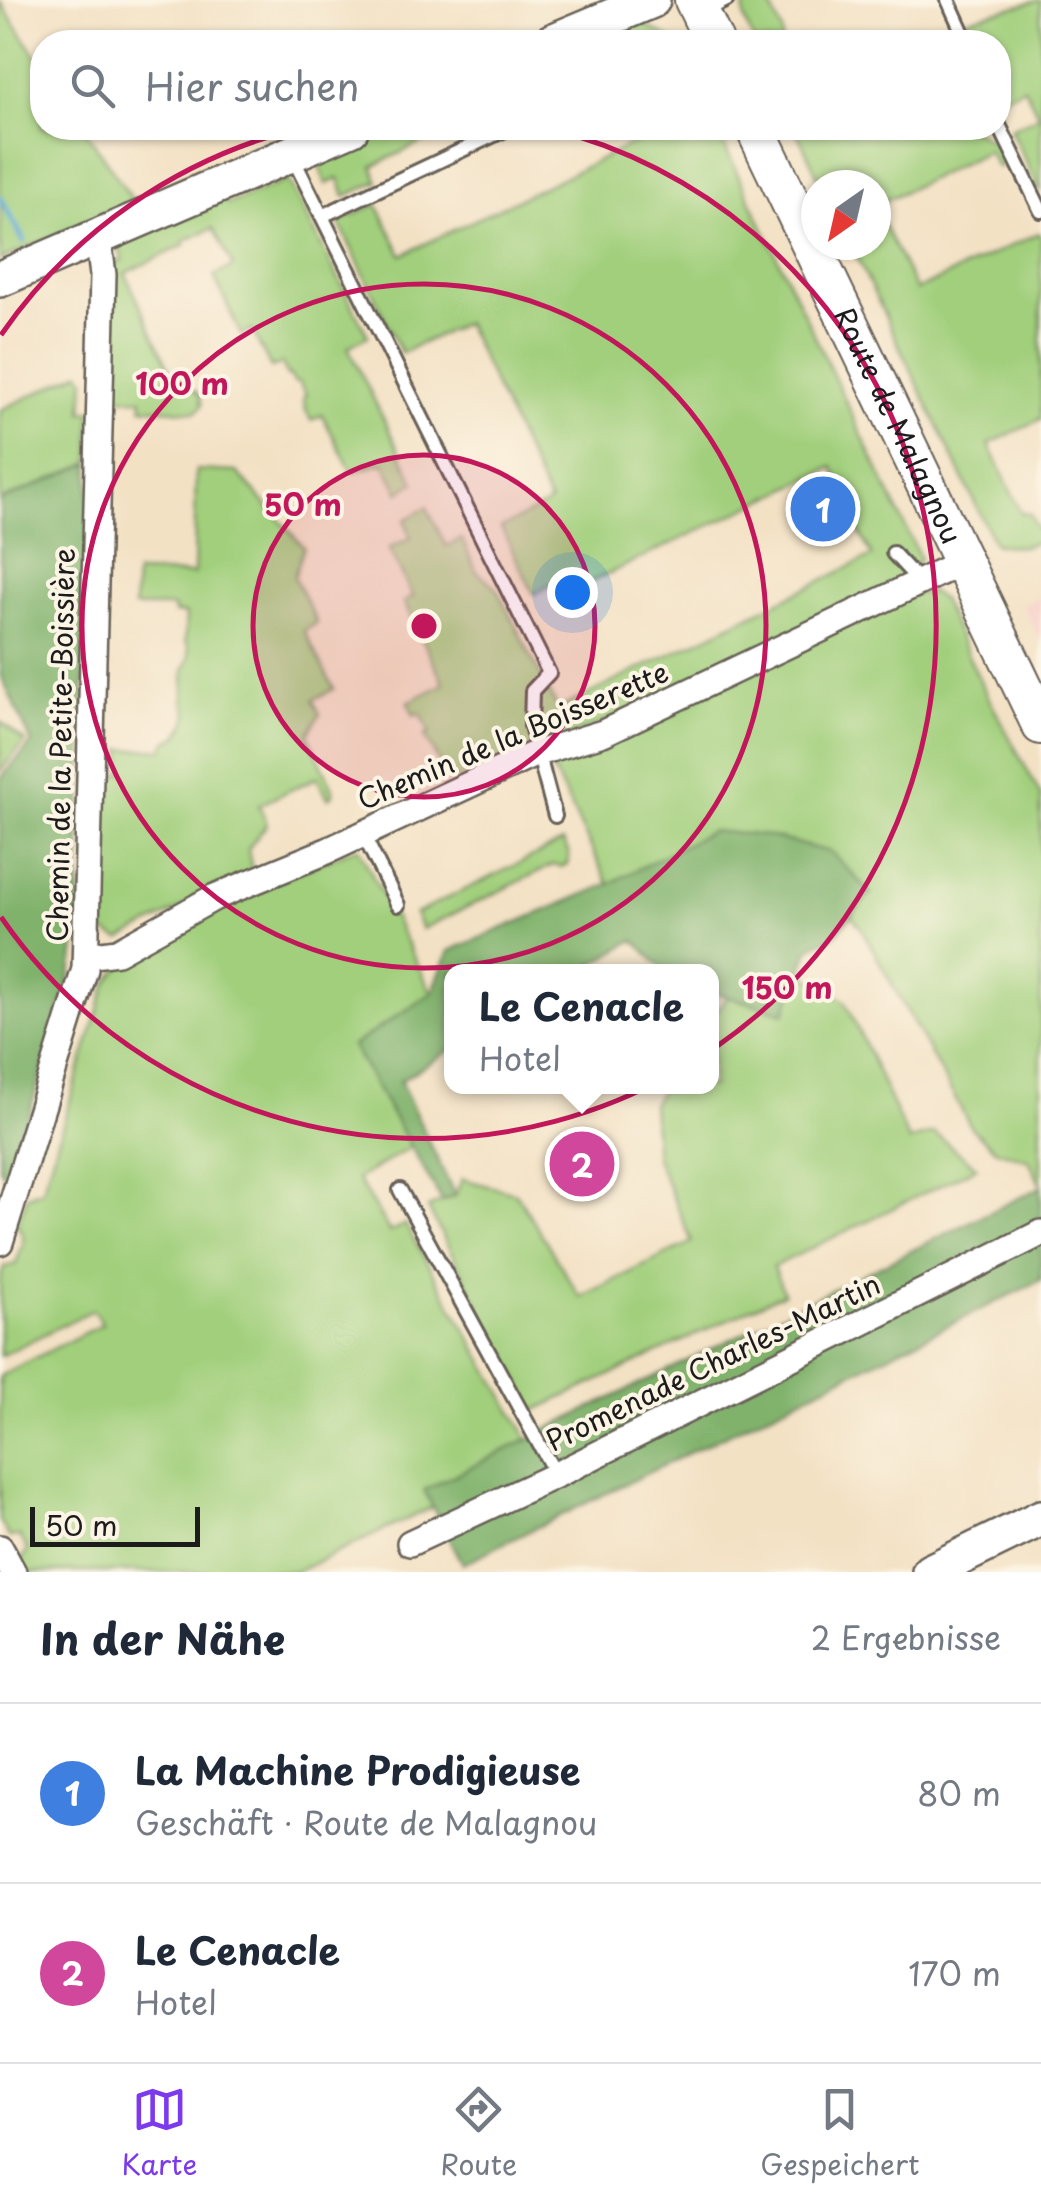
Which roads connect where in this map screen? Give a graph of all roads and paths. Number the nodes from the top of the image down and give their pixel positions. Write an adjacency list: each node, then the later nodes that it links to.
1 (652, 0): 3 (street)
2 (948, 0): 4 (lane)
3 (581, 30)
4 (962, 30)
5 (322, 140): 9 (street)
6 (484, 140): 11 (lane)
7 (761, 140): 15 (main road, Route de Malagnou)
8 (1006, 140): 10 (lane)
9 (291, 153): 11 (lane); 12 (street)
10 (1041, 211)
11 (322, 216): 18 (lane)
12 (98, 236): 13 (street); 22 (street, Chemin de la Petite-Boissière)
13 (0, 280)
14 (893, 553): 16 (lane)
15 (962, 562): 16 (street, Chemin de la Boisserette); 17 (main road, Route de Malagnou)
16 (921, 583): 18 (street, Chemin de la Boisserette)
17 (1041, 725)
18 (536, 753): 19 (lane); 20 (street, Chemin de la Boisserette)
19 (556, 816)
20 (363, 834): 21 (lane); 22 (street, Chemin de la Boisserette)
21 (398, 905)
22 (86, 956): 25 (street, Chemin de la Petite-Boissière)
23 (400, 1190): 26 (lane)
24 (1041, 1234): 26 (street, Promenade Charles-Martin)
25 (0, 1242)
26 (556, 1475): 28 (street, Promenade Charles-Martin)
27 (1041, 1518): 31 (street)
28 (410, 1543)
29 (0, 1548): 30 (street)
30 (13, 1572)
31 (930, 1572)

